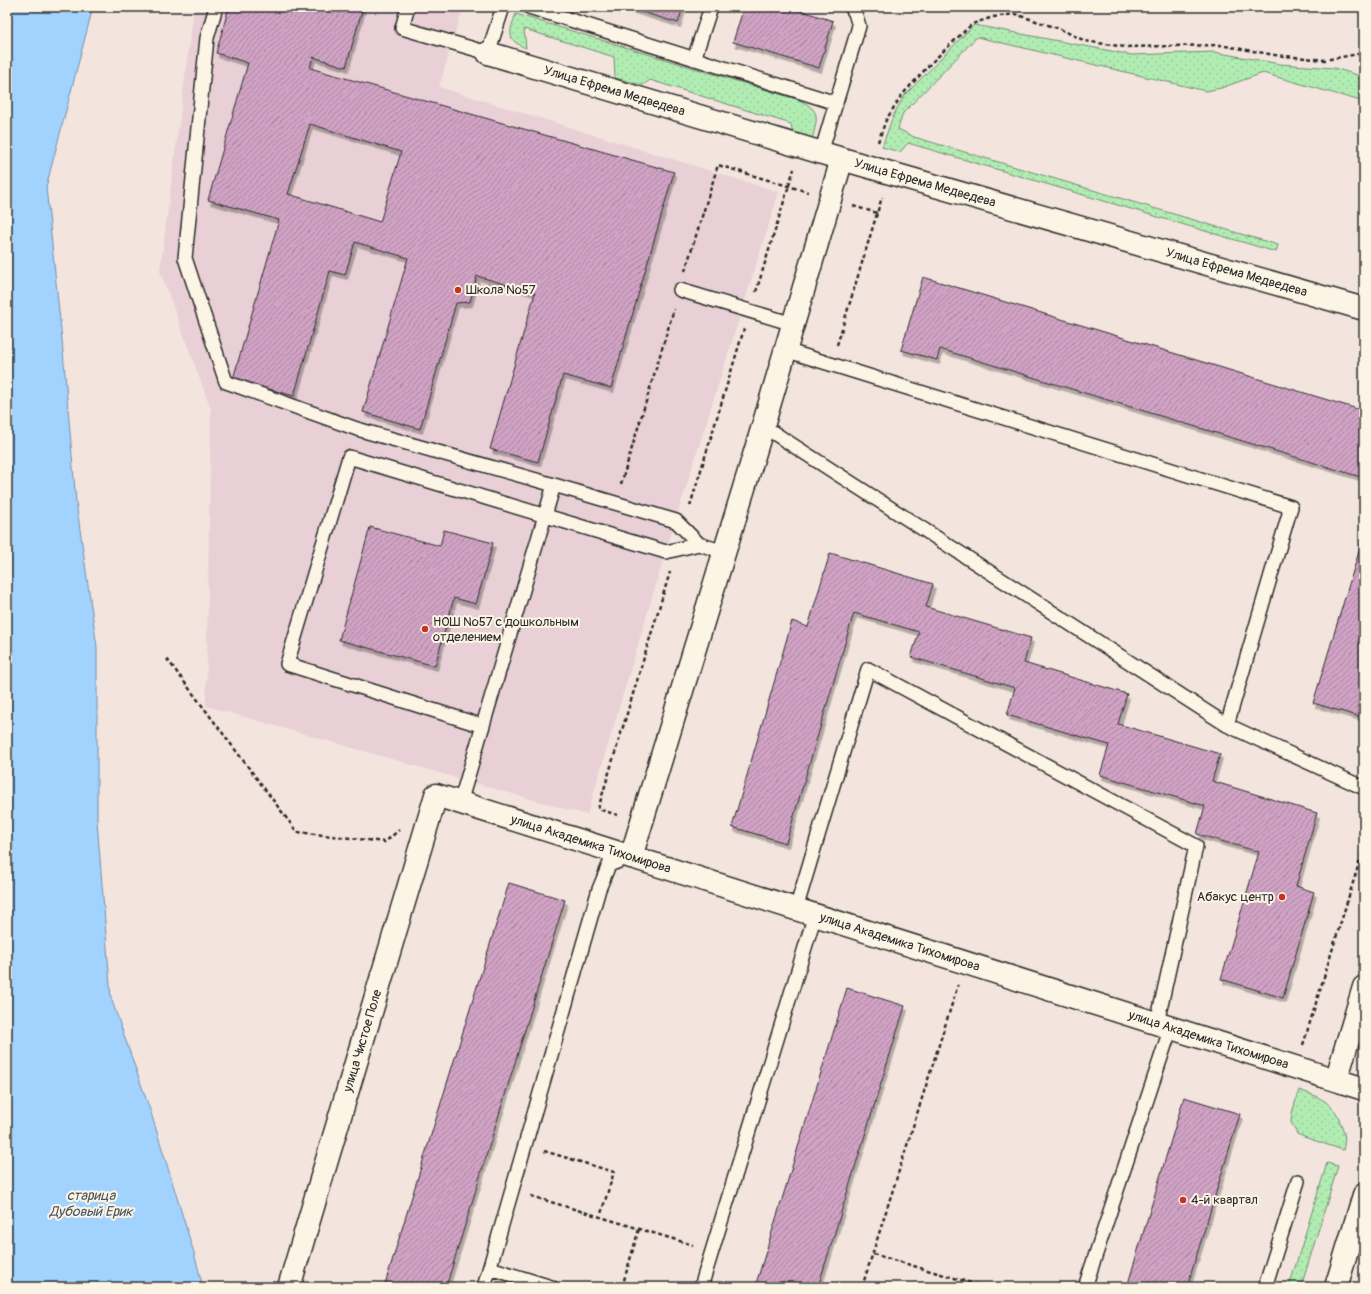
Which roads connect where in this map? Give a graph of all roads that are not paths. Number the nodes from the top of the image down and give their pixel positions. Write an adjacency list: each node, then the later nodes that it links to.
1 (216, 7): 17 (lane)
2 (408, 7): 7 (lane)
3 (503, 7): 7 (lane)
4 (529, 7): 8 (lane)
5 (711, 7): 8 (lane)
6 (851, 7): 9 (lane)
7 (488, 53): 10 (street, Улица Ефрема Медведева)
8 (694, 59): 9 (lane)
9 (836, 103): 10 (lane)
10 (821, 153): 11 (street, Улица Ефрема Медведева)
11 (842, 159): 13 (street, Улица Ефрема Медведева); 14 (street)
12 (680, 290): 14 (lane)
13 (1364, 309)
14 (793, 324): 15 (street)
15 (785, 350): 16 (street); 21 (lane)
16 (763, 426): 20 (street); 21 (lane)
17 (554, 485): 18 (lane); 19 (lane)
18 (544, 516): 19 (lane); 22 (lane); 22 (lane)
19 (699, 544): 20 (lane)
20 (724, 552): 26 (street)
21 (1227, 725): 23 (lane)
22 (483, 726): 25 (lane)
23 (1364, 788)
24 (436, 795): 25 (street, улица Академика Тихомирова); 35 (street, улица Чистое Поле)
25 (460, 803): 26 (street, улица Академика Тихомирова)
26 (631, 857): 27 (street, улица Академика Тихомирова); 34 (lane)
27 (806, 912): 29 (street, улица Академика Тихомирова); 29 (lane); 38 (lane)
28 (1364, 987): 30 (street)
29 (1164, 1025): 31 (street, улица Академика Тихомирова); 39 (lane)
30 (1340, 1067)
31 (1364, 1089)
32 (1298, 1181): 40 (lane)
33 (1364, 1195): 41 (street)
34 (490, 1268): 36 (lane); 37 (lane)
35 (289, 1287)
36 (484, 1287)
37 (551, 1287)
38 (701, 1287)
39 (1085, 1287)
40 (1265, 1287)
41 (1336, 1287)

